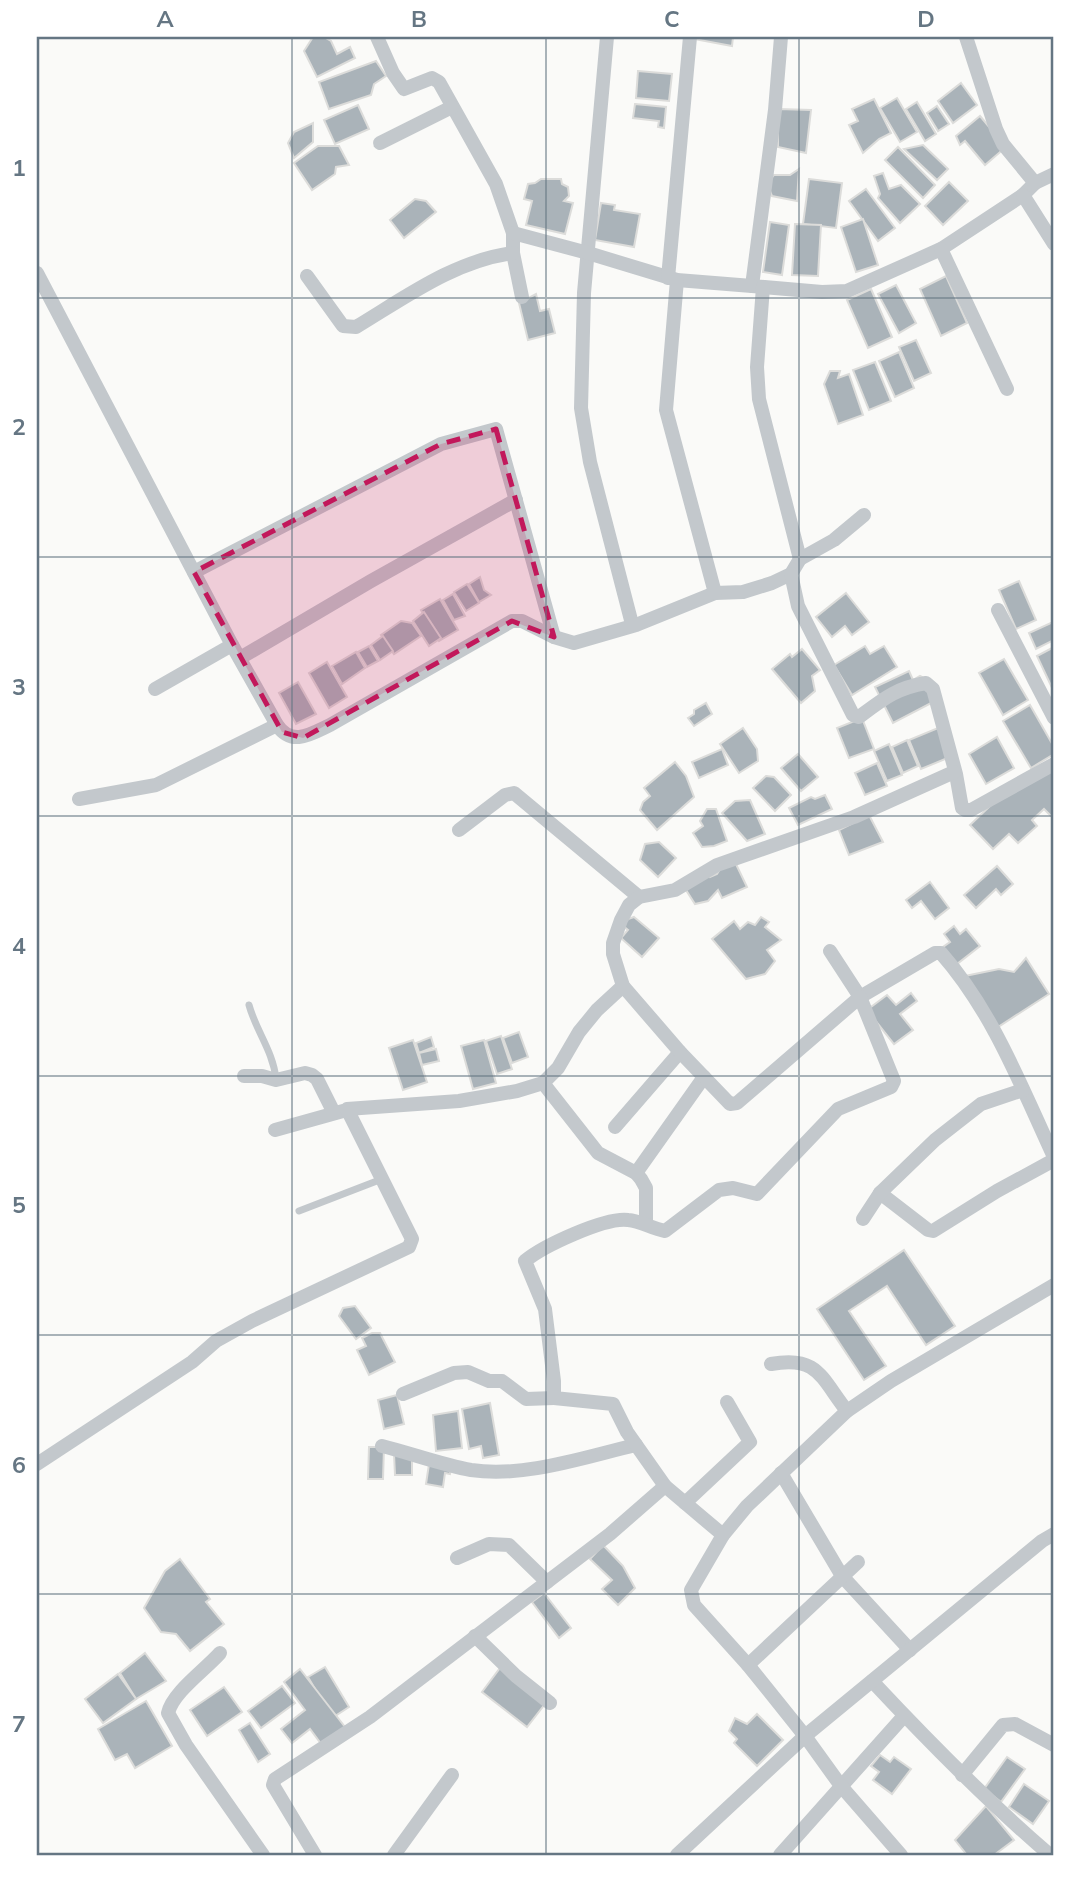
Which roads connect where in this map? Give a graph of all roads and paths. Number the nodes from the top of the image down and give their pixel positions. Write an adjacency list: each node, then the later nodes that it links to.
1 (377, 37): 6 (street)
2 (607, 37): 15 (street)
3 (690, 37): 18 (street)
4 (781, 37): 19 (street)
5 (966, 37): 9 (street)
6 (452, 107): 7 (street); 11 (street)
7 (380, 143)
8 (1054, 174): 9 (street)
9 (1035, 183): 10 (street)
10 (1023, 195): 12 (street); 13 (street)
11 (513, 233): 14 (street); 15 (street)
12 (1054, 244)
13 (941, 249): 19 (street); 21 (street)
14 (513, 253): 17 (street); 20 (street)
15 (588, 253): 18 (street); 29 (street)
16 (37, 273): 25 (street)
17 (307, 276)
18 (673, 279): 19 (street); 27 (street)
19 (757, 286): 24 (street)
20 (522, 297)
21 (1007, 389)
22 (516, 500): 25 (street); 30 (street); 31 (street)
23 (864, 515): 24 (street)
24 (800, 559): 26 (street)
25 (194, 572): 31 (street)
26 (791, 574): 27 (street); 36 (street)
27 (715, 593): 29 (street)
28 (998, 610): 33 (street)
29 (632, 624): 30 (street)
30 (554, 638): 34 (street)
31 (236, 652): 32 (street); 34 (street)
32 (155, 689)
33 (1054, 718)
34 (277, 725): 37 (street)
35 (1054, 764): 36 (street)
36 (954, 772): 39 (street)
37 (79, 799)
38 (459, 830): 39 (street)
39 (639, 897): 41 (street)
40 (831, 951): 42 (street)
41 (623, 986): 44 (street); 48 (street)
42 (860, 997): 46 (street); 49 (street); 59 (street)
43 (249, 1004): 47 (lane)
44 (680, 1052): 46 (street); 51 (street)
45 (244, 1076): 47 (street)
46 (704, 1077): 54 (street)
47 (276, 1080): 50 (street)
48 (543, 1083): 50 (street); 54 (street)
49 (1023, 1090): 53 (street); 56 (street)
50 (341, 1111): 52 (street); 55 (street)
51 (615, 1127)
52 (275, 1130)
53 (1054, 1158): 56 (street)
54 (636, 1172): 59 (street)
55 (383, 1179): 57 (lane); 68 (street)
56 (880, 1193): 58 (street)
57 (299, 1211)
58 (863, 1219)
59 (646, 1224): 63 (street)
60 (1054, 1285): 65 (street)
61 (771, 1364): 65 (street)
62 (403, 1394): 63 (street)
63 (554, 1398): 66 (street)
64 (727, 1402): 71 (street)
65 (847, 1412): 69 (street)
66 (633, 1440): 67 (street); 70 (street)
67 (382, 1446)
68 (37, 1464)
69 (781, 1473): 73 (street); 76 (street)
70 (665, 1486): 71 (street); 77 (street)
71 (685, 1503): 73 (street)
72 (1054, 1534): 79 (street)
73 (723, 1535): 81 (street)
74 (457, 1558): 77 (street)
75 (858, 1562): 76 (street)
76 (842, 1577): 79 (street); 81 (street)
77 (547, 1582): 78 (street)
78 (475, 1636): 83 (street); 91 (street)
79 (910, 1650): 82 (street)
80 (220, 1653): 90 (street)
81 (748, 1665): 85 (street)
82 (872, 1681): 84 (street); 85 (street)
83 (550, 1703)
84 (904, 1716): 88 (street); 89 (street)
85 (805, 1737): 89 (street); 93 (street)
86 (1054, 1745): 88 (street)
87 (452, 1775): 92 (street)
88 (962, 1775): 96 (street)
89 (841, 1786): 94 (street); 95 (street)
90 (263, 1855)
91 (315, 1855)
92 (394, 1855)
93 (677, 1855)
94 (780, 1855)
95 (901, 1855)
96 (1050, 1855)

